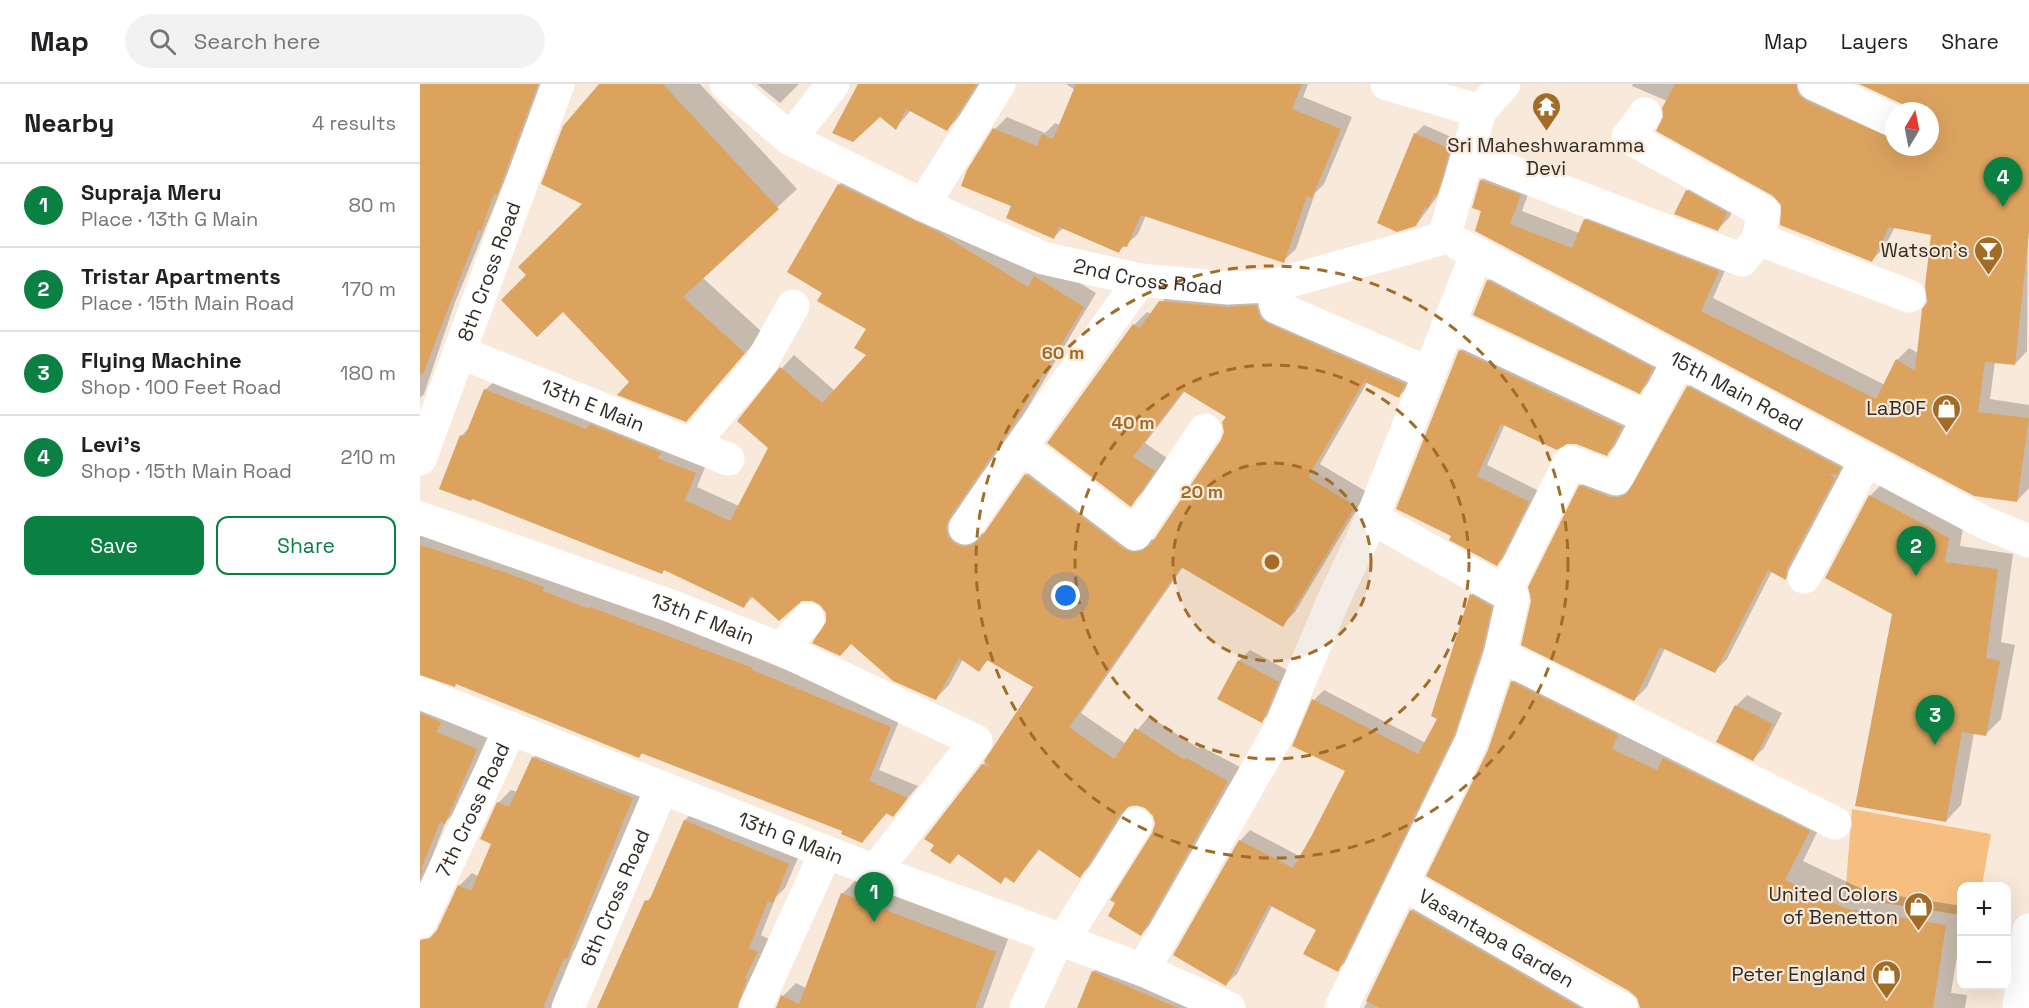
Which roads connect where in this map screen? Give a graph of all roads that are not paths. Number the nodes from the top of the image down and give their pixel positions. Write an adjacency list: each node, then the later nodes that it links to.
1 (558, 84): 22 (street, 8th Cross Road)
2 (726, 84): 11 (street, 2nd Cross Road)
3 (833, 84): 11 (street)
4 (999, 84): 13 (street)
5 (1387, 84): 8 (street)
6 (1504, 84): 8 (street)
7 (1814, 84): 10 (street)
8 (1480, 111): 12 (street)
9 (1645, 114): 15 (street)
10 (1885, 117)
11 (790, 140): 13 (street, 2nd Cross Road)
12 (1468, 155): 14 (street); 15 (street)
13 (923, 205): 17 (street, 2nd Cross Road)
14 (1444, 238): 16 (street, 15th Main Road); 18 (street, 2nd Cross Road)
15 (1758, 238): 19 (street)
16 (1477, 253): 21 (street); 23 (street, 15th Main Road)
17 (1140, 280): 18 (street, 2nd Cross Road); 28 (street)
18 (1270, 286): 24 (street)
19 (1909, 296)
20 (793, 306): 27 (street)
21 (1448, 324): 24 (street); 25 (street)
22 (459, 352): 27 (street, 13th E Main); 29 (street, 8th Cross Road)
23 (1679, 360): 25 (street); 31 (street, 15th Main Road)
24 (1428, 373): 33 (street)
25 (1648, 418): 37 (street)
26 (1205, 430): 28 (street)
27 (692, 444): 30 (street, 13th E Main)
28 (1021, 447): 34 (street)
29 (420, 459)
30 (728, 459)
31 (1866, 460): 35 (street, 15th Main Road); 36 (street)
32 (420, 518): 39 (street, 13th F Main)
33 (1372, 518): 37 (street); 52 (street)
34 (965, 528)
35 (2029, 541)
36 (1804, 577)
37 (1505, 592): 40 (street)
38 (808, 619): 39 (street)
39 (781, 649): 47 (street, 13th F Main)
40 (1500, 655): 44 (street); 48 (street)
41 (420, 693): 42 (street, 13th G Main)
42 (511, 728): 43 (street, 13th G Main); 49 (street, 7th Cross Road)
43 (662, 787): 46 (street, 13th G Main); 53 (street, 6th Cross Road)
44 (1835, 823)
45 (1136, 824): 51 (street)
46 (826, 852): 47 (street, 13th G Main); 54 (street)
47 (875, 871): 51 (street, 13th G Main)
48 (1403, 884): 57 (street); 58 (street, Vasantapa Garden)
49 (420, 922)
50 (2029, 930): 59 (street)
51 (1061, 939): 52 (street, 13th G Main); 55 (street)
52 (1143, 970): 56 (street, 13th G Main)
53 (568, 1008)
54 (755, 1008)
55 (1026, 1008)
56 (1229, 1008)
57 (1341, 1008)
58 (1621, 1008)
59 (2019, 1008)

